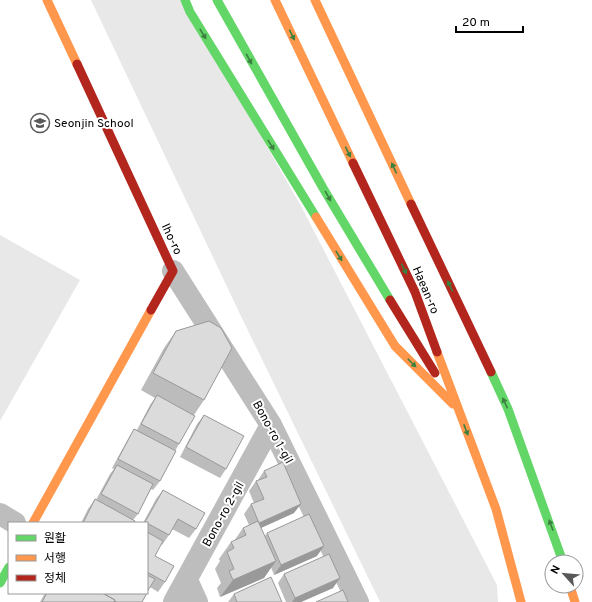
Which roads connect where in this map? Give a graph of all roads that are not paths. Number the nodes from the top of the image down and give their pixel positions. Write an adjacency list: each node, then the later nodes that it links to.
1 (47, 0): 6 (main road, Iho-ro)
2 (185, 0): 7 (main road, one-way to 7)
3 (217, 0): 7 (main road, one-way to 7)
4 (275, 0): 7 (main road, Haean-ro, one-way to 7)
5 (315, 0): 12 (main road, Haean-ro, one-way to 5)
6 (173, 271): 8 (street, Bono-ro 1-gil); 11 (main road, Iho-ro)
7 (458, 410): 19 (main road, Haean-ro, one-way to 19)
8 (271, 425): 14 (street, Bono-ro 2-gil); 18 (street, Bono-ro 1-gil)
9 (0, 514): 10 (street)
10 (13, 522)
11 (34, 522)
12 (560, 554)
13 (8, 569): 15 (main road)
14 (187, 580): 16 (street, Bono-ro 2-gil); 17 (street)
15 (0, 583)
16 (174, 602)
17 (197, 602)
18 (358, 602)
19 (522, 602)

